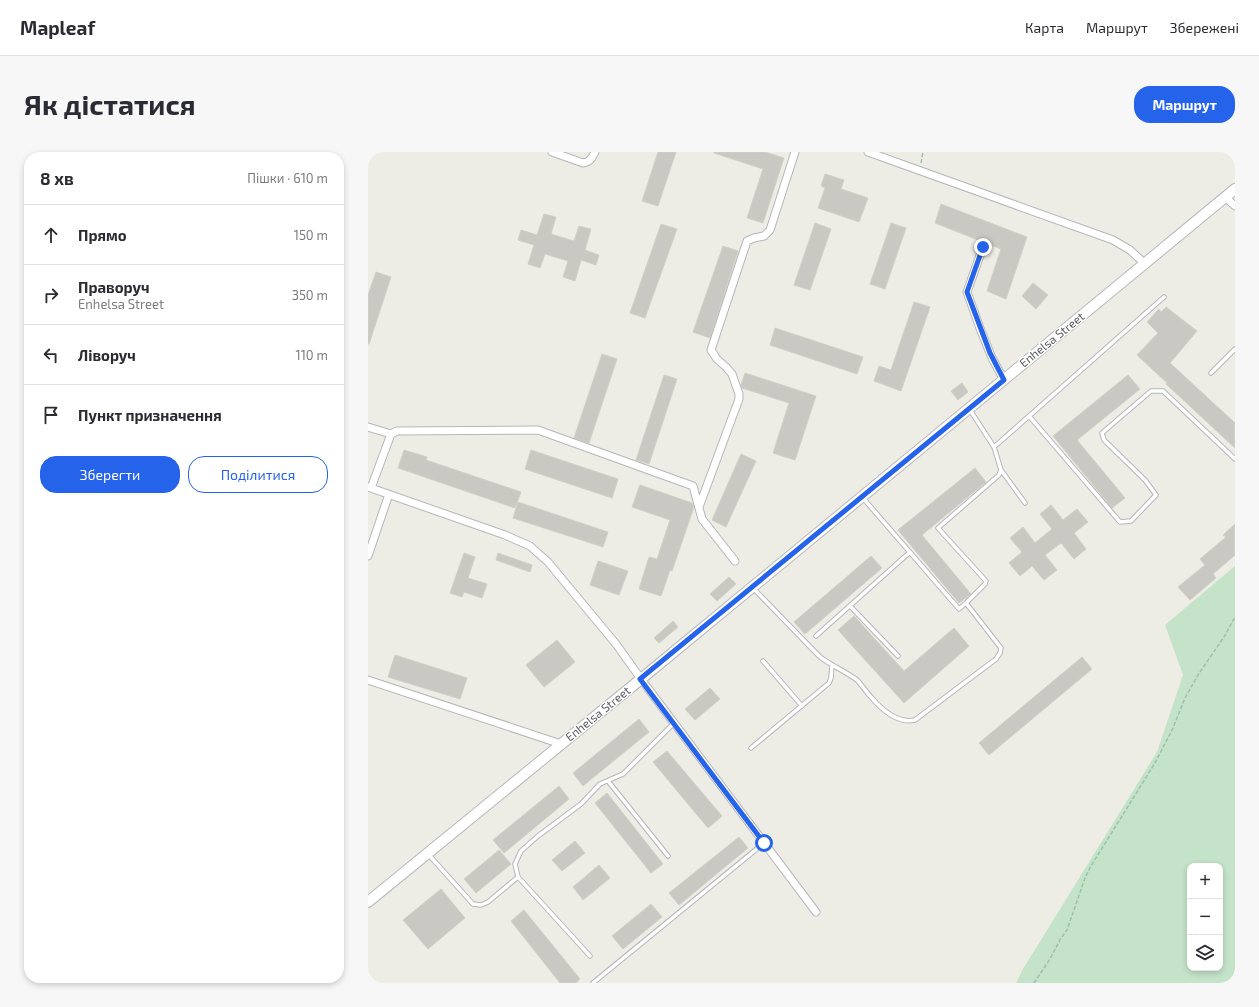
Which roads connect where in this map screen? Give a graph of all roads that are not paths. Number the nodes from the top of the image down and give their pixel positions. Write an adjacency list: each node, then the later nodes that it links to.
1 (552, 152): 2 (street)
2 (595, 152)
3 (796, 152): 25 (street)
4 (868, 152): 9 (street)
5 (1235, 189): 6 (street, Enhelsa Street)
6 (1225, 197): 7 (street); 9 (street, Enhelsa Street)
7 (1235, 206)
8 (983, 247): 13 (street)
9 (1145, 264): 13 (street, Enhelsa Street)
10 (1164, 297): 15 (lane)
11 (1235, 349): 12 (lane)
12 (1211, 373)
13 (1004, 380): 14 (street, Enhelsa Street)
14 (969, 409): 18 (lane); 23 (street, Enhelsa Street)
15 (1029, 416): 18 (lane); 19 (lane)
16 (368, 427): 17 (street)
17 (391, 434): 21 (street); 25 (street)
18 (994, 447): 20 (lane)
19 (1235, 459)
20 (1001, 470): 24 (lane); 30 (lane)
21 (370, 487): 22 (street)
22 (389, 494): 27 (street); 36 (street)
23 (862, 497): 26 (lane); 29 (street, Enhelsa Street)
24 (1025, 503)
25 (699, 507): 28 (street)
26 (910, 552): 30 (lane); 31 (lane)
27 (368, 556)
28 (735, 561)
29 (752, 587): 35 (lane); 36 (street, Enhelsa Street)
30 (966, 603): 35 (lane)
31 (850, 606): 32 (lane); 33 (lane)
32 (816, 636)
33 (898, 656)
34 (763, 661): 38 (lane)
35 (832, 665): 38 (lane)
36 (640, 679): 39 (street); 40 (street, Enhelsa Street)
37 (368, 680): 40 (street)
38 (802, 706): 41 (lane)
39 (674, 723): 42 (lane); 43 (street)
40 (561, 744): 44 (street, Enhelsa Street)
41 (750, 748)
42 (608, 780): 45 (lane); 46 (lane)
43 (764, 843): 48 (street); 50 (lane)
44 (428, 854): 46 (lane); 47 (street, Enhelsa Street)
45 (668, 856)
46 (518, 877): 49 (lane)
47 (368, 902)
48 (816, 912)
49 (590, 956)
50 (593, 983)

